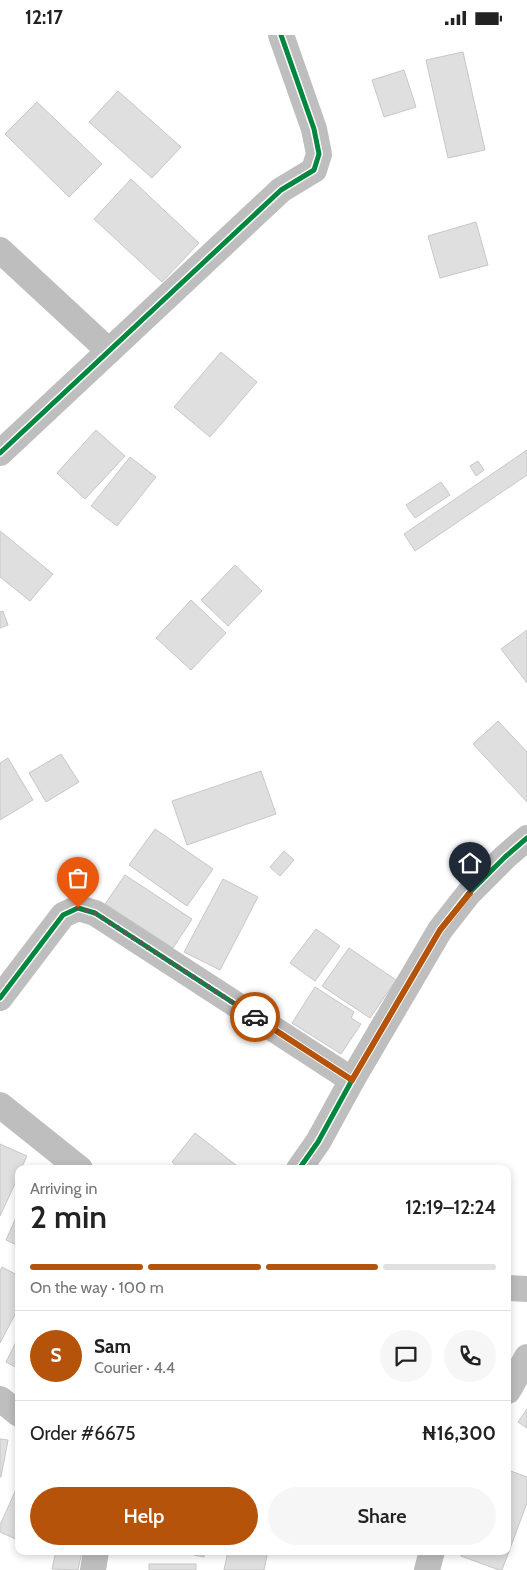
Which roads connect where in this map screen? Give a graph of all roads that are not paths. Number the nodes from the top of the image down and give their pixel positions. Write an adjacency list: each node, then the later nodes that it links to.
1 (280, 35): 3 (street)
2 (0, 250): 3 (street)
3 (109, 351): 4 (street)
4 (0, 453)
5 (527, 838): 7 (street)
6 (0, 998): 7 (street)
7 (352, 1080): 10 (street)
8 (0, 1105): 9 (street)
9 (75, 1165)
10 (301, 1165)
11 (511, 1288): 12 (street)
12 (527, 1289)
13 (527, 1357): 14 (street)
14 (511, 1386)
15 (0, 1399): 16 (street)
16 (15, 1411)
17 (95, 1555): 19 (street)
18 (431, 1555): 20 (street)
19 (93, 1570)
20 (427, 1570)

